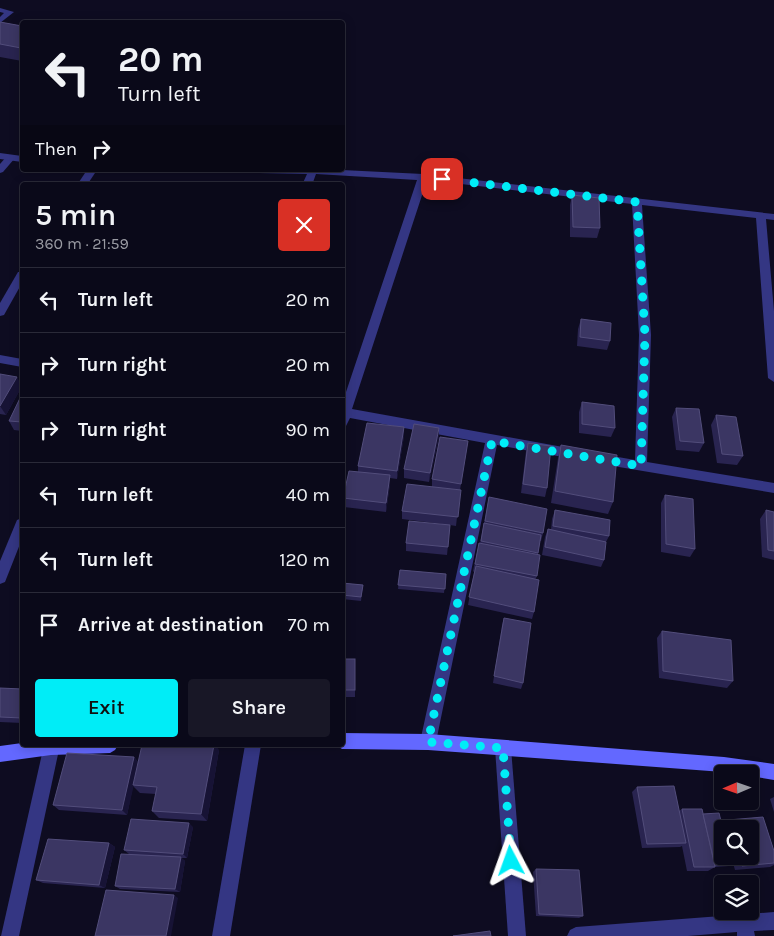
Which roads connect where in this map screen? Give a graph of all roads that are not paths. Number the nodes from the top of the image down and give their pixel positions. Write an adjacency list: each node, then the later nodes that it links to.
1 (0, 10): 2 (street)
2 (0, 22)
3 (5, 157): 4 (street); 5 (street)
4 (20, 158)
5 (0, 170)
6 (331, 172): 7 (street)
7 (423, 177): 8 (street); 16 (street)
8 (637, 202): 9 (street); 19 (street)
9 (761, 216): 10 (street); 15 (street)
10 (774, 217)
11 (20, 278): 12 (street)
12 (0, 312)
13 (0, 359): 14 (street)
14 (20, 363)
15 (774, 378)
16 (345, 410)
17 (345, 416): 18 (street)
18 (492, 441): 19 (street); 24 (street)
19 (641, 466): 20 (street)
20 (774, 488)
21 (20, 529): 22 (street)
22 (0, 578)
23 (345, 741): 24 (main road)
24 (428, 742): 28 (main road)
25 (45, 747): 29 (main road)
26 (51, 747): 33 (street)
27 (253, 747): 34 (street)
28 (503, 748): 30 (main road); 35 (street)
29 (0, 754)
30 (774, 772)
31 (774, 921): 32 (street)
32 (745, 930): 36 (street)
33 (10, 936)
34 (220, 936)
35 (517, 936)
36 (576, 936)

